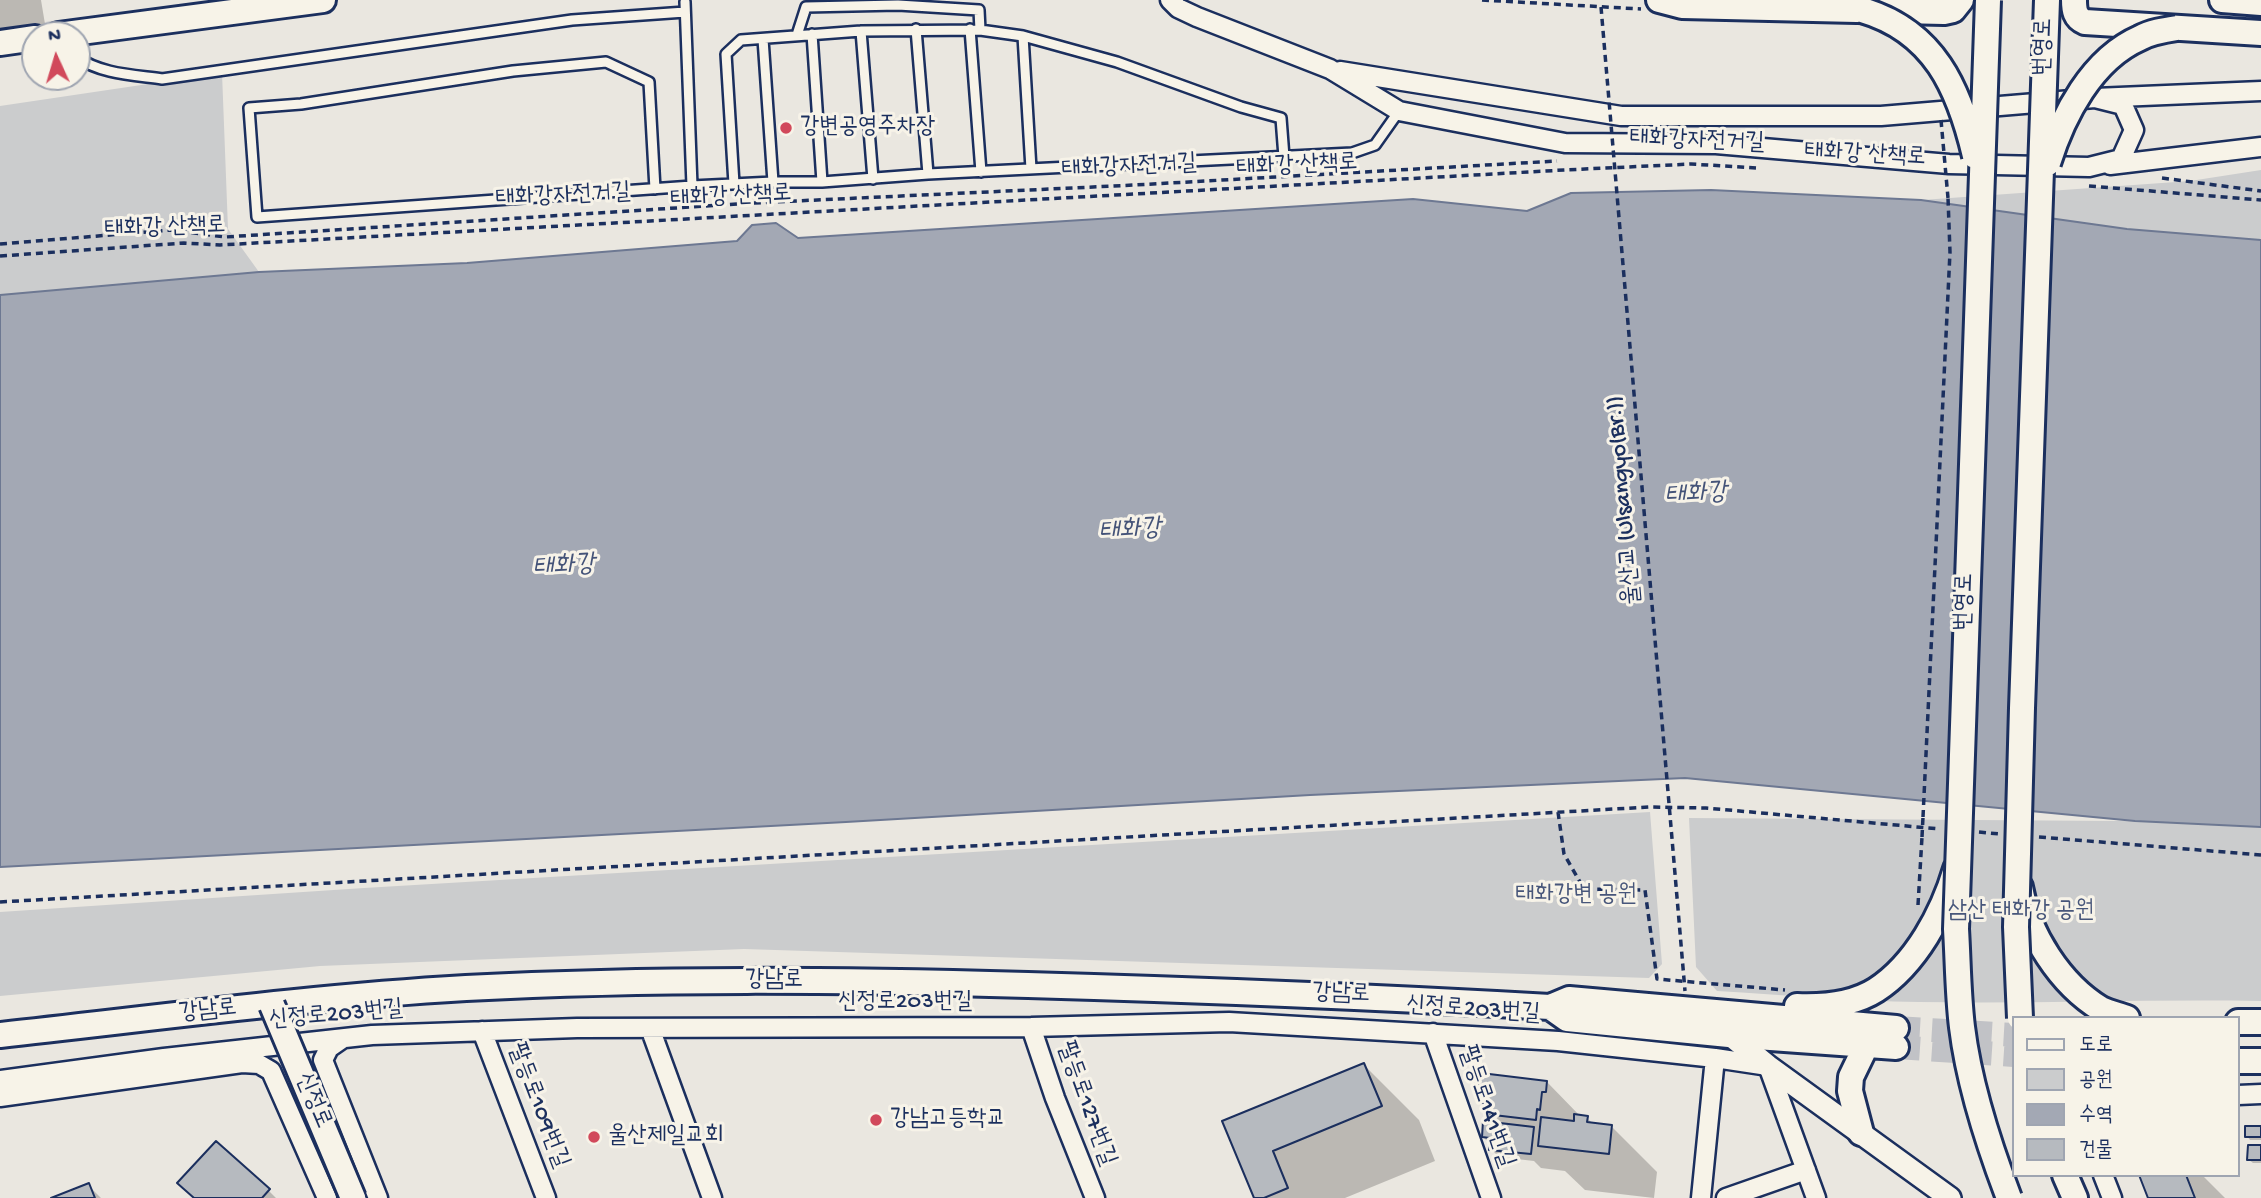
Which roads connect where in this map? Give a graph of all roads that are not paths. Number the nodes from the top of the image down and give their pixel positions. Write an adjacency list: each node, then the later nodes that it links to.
1 (320, 0): 16 (main road)
2 (1170, 0): 26 (street)
3 (1961, 0): 11 (main road)
4 (1988, 0): 41 (main road, 번영로, bridge)
5 (2047, 0): 43 (main road, 번영로, bridge)
6 (2074, 0): 12 (main road, bridge)
7 (2222, 0): 9 (main road)
8 (1671, 3): 11 (main road)
9 (2261, 3)
10 (685, 7): 25 (lane); 42 (lane)
11 (1863, 10): 41 (main road, bridge)
12 (2177, 28): 18 (main road); 43 (main road, bridge)
13 (916, 29): 14 (lane); 17 (lane); 36 (lane)
14 (970, 29): 15 (lane); 35 (lane)
15 (980, 30): 20 (lane); 21 (lane)
16 (91, 31)
17 (861, 31): 19 (lane); 37 (lane)
18 (2261, 33)
19 (812, 34): 20 (lane); 39 (lane)
20 (797, 36): 22 (lane)
21 (1023, 36): 32 (lane); 34 (lane)
22 (763, 39): 38 (lane); 40 (lane)
23 (21, 40): 24 (main road)
24 (0, 43)
25 (91, 65)
26 (1330, 69): 28 (street); 30 (street)
27 (2261, 91): 28 (street)
28 (2095, 98): 29 (street); 33 (street)
29 (2261, 100)
30 (1399, 111): 32 (lane); 33 (street)
31 (2261, 147): 33 (street)
32 (1284, 157): 34 (lane)
33 (2090, 167)
34 (1031, 169): 35 (lane)
35 (981, 172): 36 (lane)
36 (928, 174): 37 (lane)
37 (873, 179): 39 (lane)
38 (773, 181): 39 (lane); 40 (lane)
39 (822, 182)
40 (734, 184): 42 (lane)
41 (1981, 185): 45 (main road, 번영로, bridge)
42 (692, 186): 44 (lane)
43 (2040, 187): 46 (main road, 번영로, bridge)
44 (655, 189): 44 (lane)
45 (1957, 866): 47 (main road); 87 (main road, 번영로, bridge)
46 (2017, 870): 50 (main road, 번영로, bridge); 51 (main road, bridge)
47 (1692, 1004): 49 (main road, 강남로); 59 (street); 63 (main road, 강남로)
48 (272, 1005): 49 (main road, 강남로); 58 (main road, 강남로); 77 (main road, 신정로, bridge)
49 (1550, 1007): 59 (main road, 강남로)
50 (2020, 1016)
51 (2121, 1016)
52 (2240, 1022): 53 (main road)
53 (2261, 1022)
54 (1031, 1027): 55 (street, 신정로203번길); 57 (street, 신정로203번길); 81 (street, 팔등로127번길)
55 (650, 1028): 56 (street, 신정로203번길); 80 (street)
56 (482, 1031): 60 (street, 신정로203번길); 79 (street, 팔등로109번길)
57 (1433, 1032): 64 (street, 신정로203번길); 82 (street, 팔등로141번길)
58 (0, 1035)
59 (1729, 1035): 63 (main road, 강남로); 67 (street)
60 (342, 1038): 68 (street, 신정로203번길); 78 (street)
61 (2240, 1038): 62 (main road)
62 (2261, 1038)
63 (1866, 1046): 72 (main road)
64 (1715, 1058): 67 (street, 신정로203번길); 83 (street)
65 (2240, 1061): 66 (main road)
66 (2261, 1061)
67 (1768, 1066): 72 (street); 73 (street)
68 (0, 1080)
69 (2261, 1094): 70 (street)
70 (2240, 1095)
71 (0, 1097): 76 (street)
72 (1861, 1133): 86 (street)
73 (1806, 1170): 84 (street); 85 (street)
74 (2067, 1177): 88 (main road)
75 (2105, 1177): 89 (street)
76 (327, 1198)
77 (352, 1198)
78 (378, 1198)
79 (546, 1198)
80 (712, 1198)
81 (1095, 1198)
82 (1491, 1198)
83 (1701, 1198)
84 (1726, 1198)
85 (1816, 1198)
86 (1950, 1198)
87 (2009, 1198)
88 (2075, 1198)
89 (2112, 1198)

